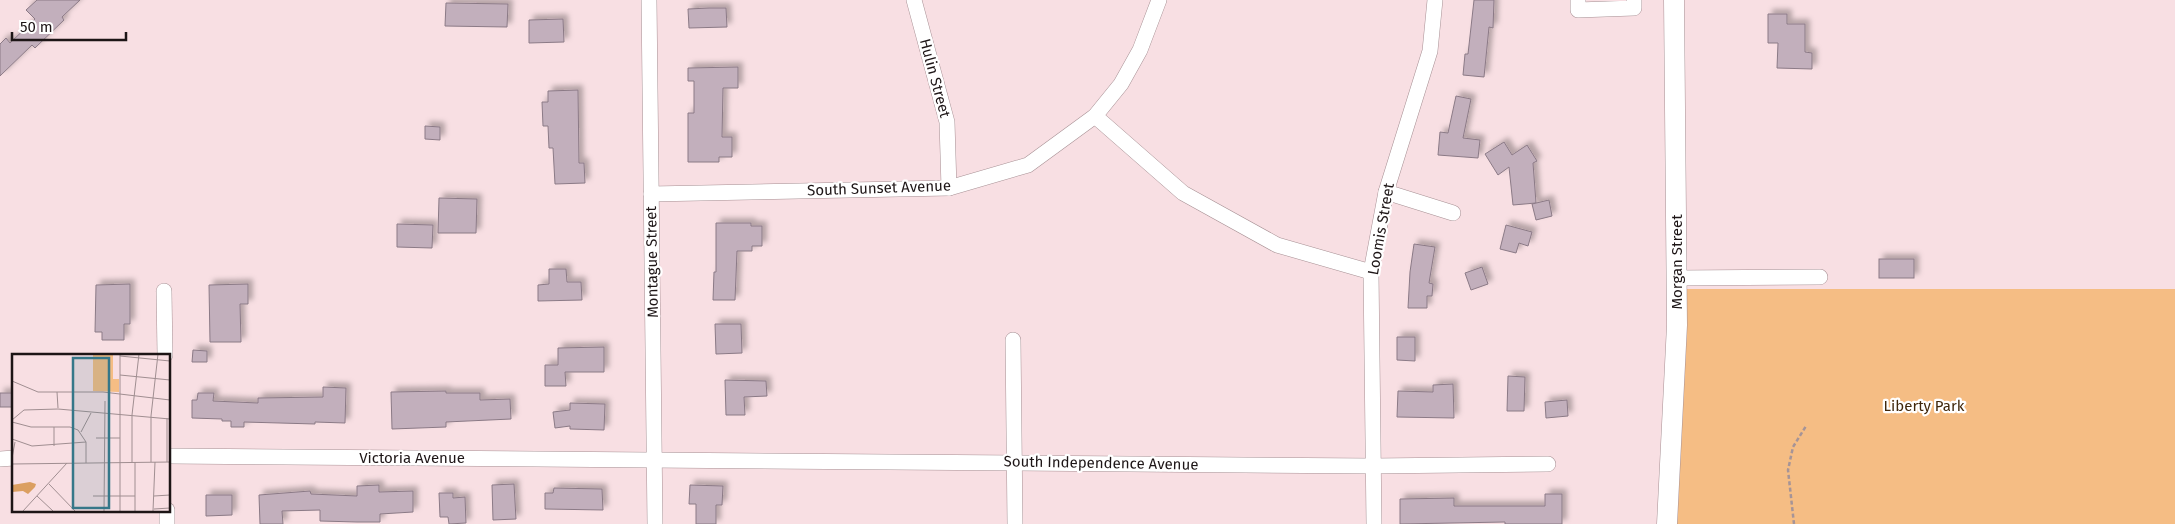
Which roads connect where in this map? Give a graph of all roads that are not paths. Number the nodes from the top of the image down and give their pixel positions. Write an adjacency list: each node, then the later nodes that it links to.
1 (649, 0): 11 (street, Montague Street)
2 (914, 0): 9 (street, Hulin Street)
3 (1159, 0): 8 (street, South Sunset Avenue)
4 (1435, 0): 10 (street, Loomis Street)
5 (1578, 0): 6 (street)
6 (1634, 0)
7 (1674, 0): 15 (main road, Morgan Street)
8 (1095, 116): 9 (street, South Sunset Avenue); 13 (street)
9 (949, 188): 11 (street, South Sunset Avenue)
10 (1386, 192): 12 (street); 13 (street, Loomis Street)
11 (651, 194): 20 (street, Montague Street)
12 (1453, 213)
13 (1372, 272): 23 (street, Loomis Street)
14 (1820, 277): 15 (street)
15 (1677, 278): 27 (main road, Morgan Street)
16 (164, 291): 18 (street)
17 (1013, 340): 21 (street)
18 (165, 354)
19 (170, 456): 20 (street, Victoria Avenue)
20 (654, 460): 21 (street, South Independence Avenue); 24 (street, Montague Street)
21 (1014, 462): 23 (street, South Independence Avenue); 25 (street)
22 (1548, 464): 23 (street, South Independence Avenue)
23 (1373, 466): 26 (street, Loomis Street)
24 (655, 524)
25 (1015, 524)
26 (1374, 524)
27 (1667, 524)

